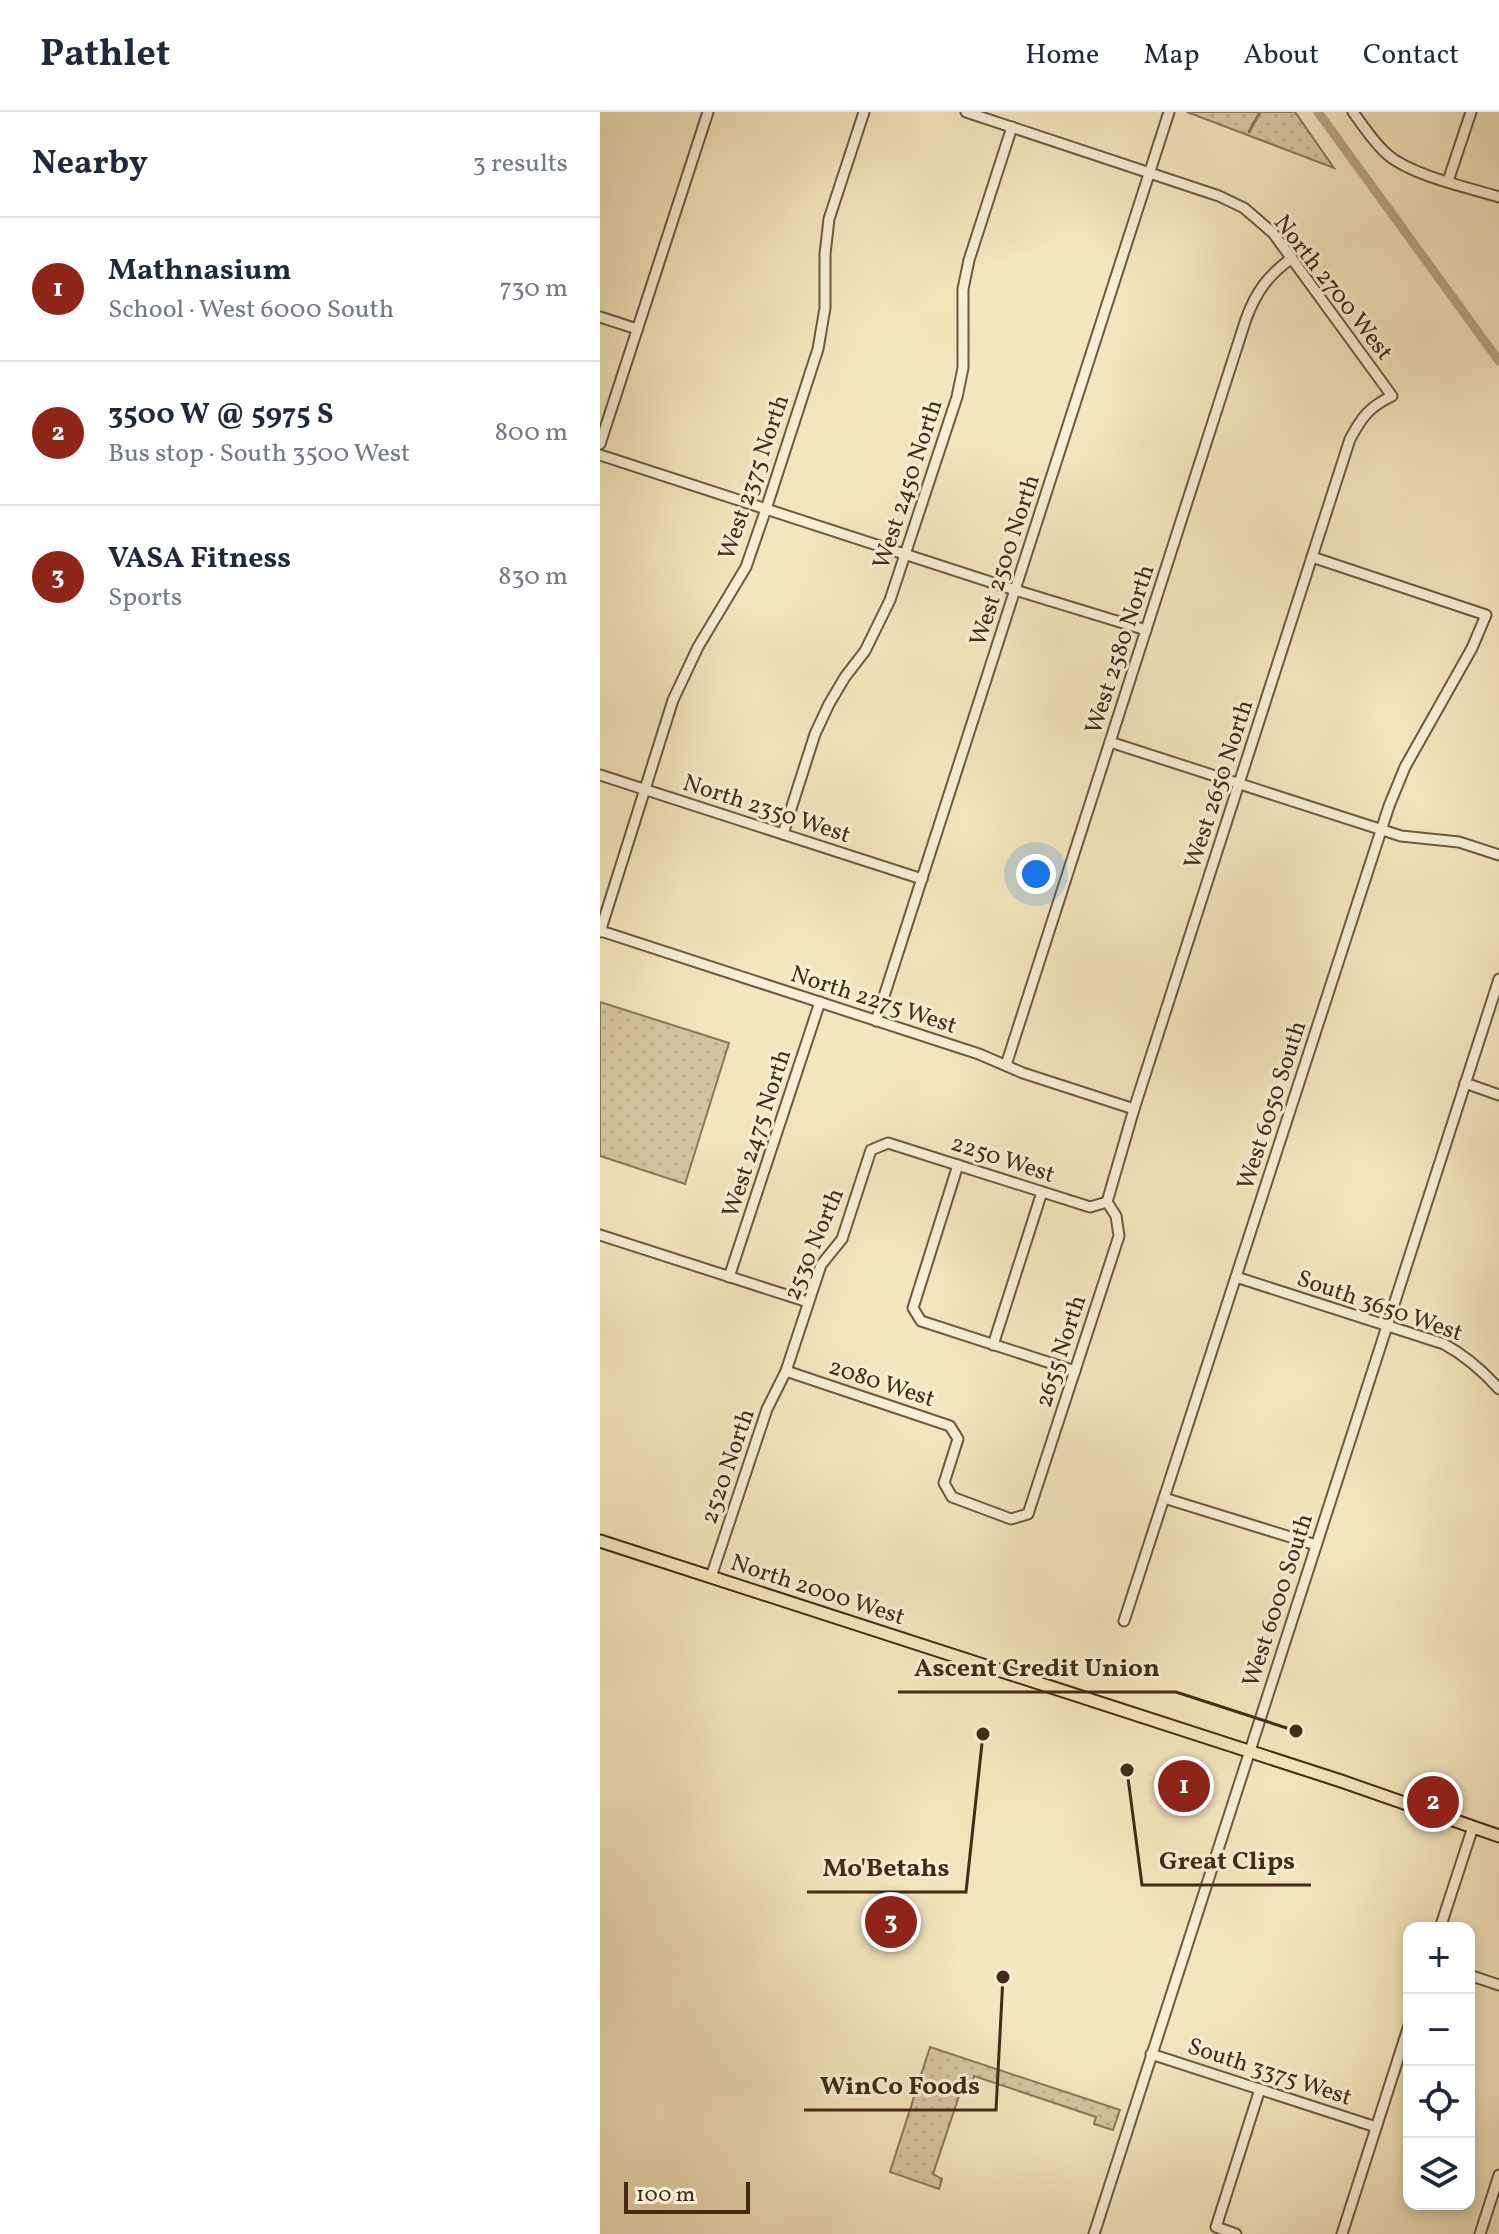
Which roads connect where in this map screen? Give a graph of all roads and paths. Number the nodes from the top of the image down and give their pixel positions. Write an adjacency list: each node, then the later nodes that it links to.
1 (708, 112): 13 (street)
2 (864, 112): 17 (street, West 2375 North)
3 (966, 112): 7 (street, North 2700 West)
4 (1169, 112): 8 (street, West 2500 North)
5 (1353, 112): 9 (street)
6 (1471, 112): 9 (street)
7 (1012, 127): 8 (street, North 2700 West); 18 (street, West 2450 North)
8 (1150, 173): 11 (street, North 2700 West); 20 (street, West 2500 North)
9 (1448, 181): 10 (street)
10 (1499, 197)
11 (1292, 258): 14 (street, North 2700 West); 21 (street, West 2580 North)
12 (600, 317): 13 (street)
13 (637, 329): 15 (street)
14 (1392, 396): 19 (street, West 2650 North)
15 (600, 444)
16 (600, 455): 17 (street)
17 (766, 509): 18 (street); 25 (street, West 2375 North)
18 (905, 555): 20 (street); 27 (street, West 2450 North)
19 (1312, 557): 24 (street, West 2650 North); 26 (street, West 6050 South)
20 (1015, 590): 21 (street); 29 (street, West 2500 North)
21 (1146, 630): 22 (street, West 2580 North)
22 (1110, 742): 24 (street); 34 (street, West 2580 North)
23 (600, 775): 25 (street, North 2350 West)
24 (1239, 784): 26 (street); 37 (street, West 2650 North)
25 (645, 789): 27 (street, North 2350 West); 30 (street, West 2375 North)
26 (1381, 830): 28 (street); 44 (street, West 6050 South)
27 (783, 834): 29 (street, North 2350 West)
28 (1499, 855)
29 (922, 879): 33 (street, West 2500 North)
30 (600, 931): 32 (street, North 2275 West)
31 (1499, 979): 35 (street, West 6000 South)
32 (820, 1002): 33 (street, North 2275 West); 43 (street, West 2475 North)
33 (876, 1021): 34 (street, North 2275 West)
34 (1006, 1065): 37 (street, North 2275 West)
35 (1465, 1083): 36 (street); 46 (street, West 6000 South)
36 (1499, 1095)
37 (1134, 1109): 41 (street, West 2650 North)
38 (888, 1143): 39 (street, 2250 West); 45 (street, 2530 North)
39 (958, 1165): 40 (street, 2250 West); 47 (street)
40 (1042, 1192): 41 (street, 2250 West); 47 (street)
41 (1107, 1202): 49 (street, 2655 North)
42 (600, 1235): 43 (street)
43 (729, 1277): 45 (street)
44 (1236, 1277): 46 (street, South 3650 West); 52 (street, West 6050 South)
45 (808, 1302): 48 (street, 2530 North)
46 (1387, 1325): 50 (street, South 3650 West); 54 (street, West 6000 South)
47 (993, 1345): 49 (street)
48 (786, 1371): 51 (street, 2080 West); 55 (street, 2520 North)
49 (1075, 1371): 51 (street, 2655 North)
50 (1499, 1389)
51 (944, 1483)
52 (1164, 1498): 54 (street); 56 (street, West 6050 South)
53 (600, 1541): 55 (main road, North 2000 West)
54 (1316, 1545): 57 (street, West 6000 South)
55 (711, 1577): 57 (main road, North 2000 West)
56 (1124, 1621)
57 (1249, 1752): 58 (main road, North 2000 West); 64 (street, West 6000 South)
58 (1473, 1827): 59 (main road, North 2000 West); 60 (street)
59 (1499, 1836)
60 (1442, 1922)
61 (1475, 1977): 62 (street)
62 (1499, 1985)
63 (1403, 2044): 66 (street)
64 (1151, 2054): 65 (street, South 3375 West); 68 (street, West 6000 South)
65 (1260, 2089): 66 (street, South 3375 West); 69 (street)
66 (1376, 2127): 70 (street)
67 (1499, 2175): 71 (street)
68 (1094, 2234)
69 (1236, 2234)
70 (1342, 2234)
71 (1480, 2234)

